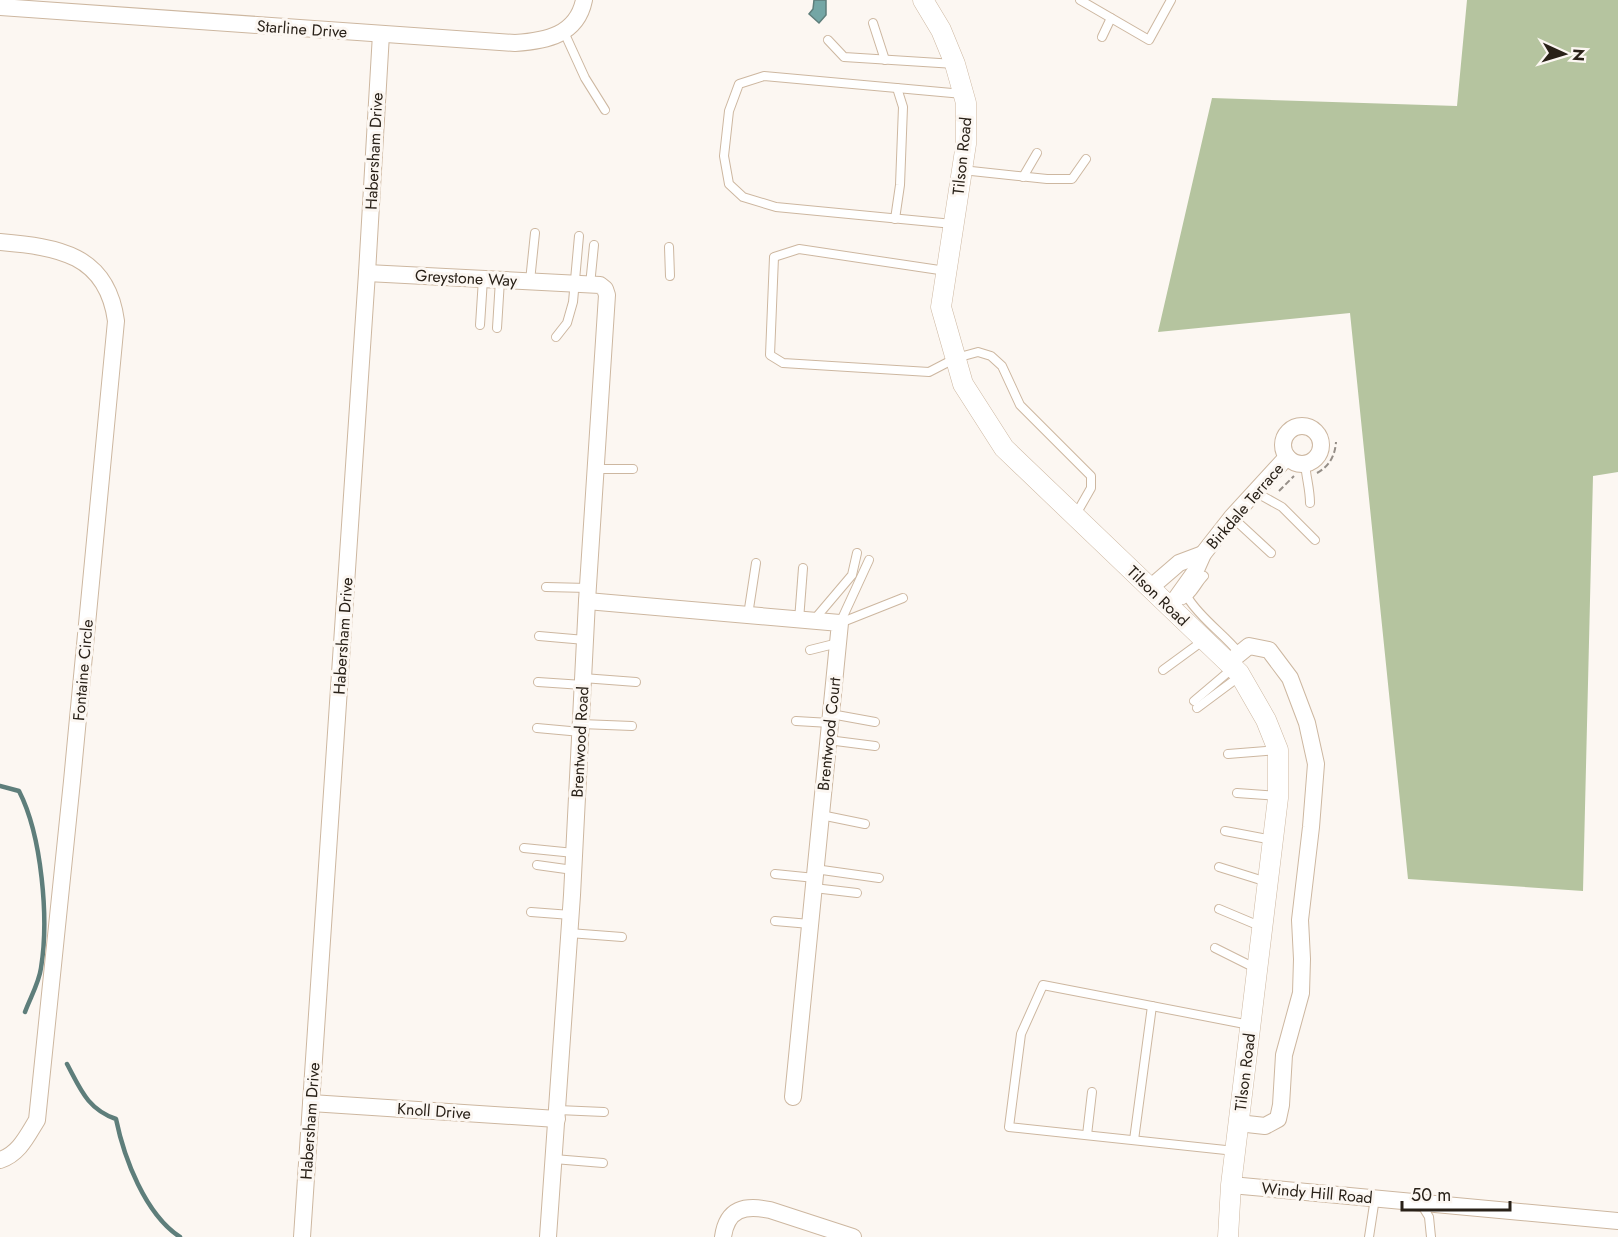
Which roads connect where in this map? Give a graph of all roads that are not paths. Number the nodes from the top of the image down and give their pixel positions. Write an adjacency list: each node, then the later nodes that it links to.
1 (145, 0): 7 (street)
2 (584, 0): 10 (street)
3 (923, 0): 15 (street, Tilson Road)
4 (1080, 0): 8 (lane)
5 (1171, 0): 8 (lane)
6 (0, 7): 7 (street, Starline Drive)
7 (144, 17): 11 (street, Starline Drive)
8 (1111, 18): 12 (lane)
9 (873, 23): 14 (lane)
10 (564, 32): 11 (street, Starline Drive); 18 (lane)
11 (381, 34): 31 (street, Habersham Drive)
12 (1102, 37)
13 (828, 40): 14 (lane)
14 (885, 60): 15 (lane)
15 (955, 64): 17 (street, Tilson Road)
16 (897, 88): 17 (lane); 23 (lane); 23 (lane)
17 (964, 94): 21 (street, Tilson Road)
18 (605, 110)
19 (1037, 153): 22 (lane)
20 (1086, 159): 22 (lane)
21 (962, 170): 22 (lane); 24 (street, Tilson Road)
22 (1023, 177)
23 (895, 219): 24 (lane)
24 (954, 224): 30 (street, Tilson Road)
25 (535, 233): 35 (lane)
26 (579, 236): 36 (lane)
27 (0, 242): 124 (street, Fontaine Circle)
28 (594, 245): 36 (lane)
29 (669, 248): 32 (lane)
30 (947, 271): 40 (street, Tilson Road); 40 (lane)
31 (367, 273): 33 (street, Greystone Way); 116 (street, Habersham Drive)
32 (670, 276)
33 (483, 279): 34 (street, Greystone Way); 37 (lane)
34 (500, 280): 35 (street, Greystone Way); 38 (lane)
35 (531, 281): 36 (street, Greystone Way)
36 (577, 284): 39 (lane); 43 (street, Brentwood Road)
37 (480, 325)
38 (497, 328)
39 (556, 337)
40 (956, 358): 47 (street, Tilson Road); 47 (lane)
41 (1287, 457): 42 (street, Birkdale Terrace); 42 (street, Birkdale Terrace); 45 (street, Birkdale Terrace)
42 (1305, 463): 46 (lane)
43 (596, 469): 44 (lane); 59 (street, Brentwood Road)
44 (633, 469)
45 (1255, 492): 48 (street, Birkdale Terrace); 49 (lane)
46 (1310, 503)
47 (1075, 516): 58 (street, Tilson Road)
48 (1232, 518): 51 (lane); 52 (street, Birkdale Terrace)
49 (1314, 540)
50 (857, 553): 64 (lane)
51 (1271, 553)
52 (1203, 554): 58 (street, Birkdale Terrace); 62 (street, Birkdale Terrace)
53 (869, 560): 65 (lane)
54 (756, 563): 63 (lane)
55 (803, 568): 64 (lane)
56 (1204, 576): 61 (lane)
57 (546, 587): 59 (lane)
58 (1150, 588): 62 (street, Tilson Road)
59 (588, 594): 63 (street); 67 (street, Brentwood Road)
60 (903, 598): 65 (lane)
61 (1188, 598): 62 (lane); 71 (lane)
62 (1170, 607): 68 (street, Tilson Road)
63 (748, 615): 64 (street)
64 (806, 620): 65 (street)
65 (840, 623): 69 (street, Brentwood Court)
66 (539, 636): 67 (lane)
67 (585, 640): 73 (street, Brentwood Road)
68 (1204, 640): 71 (street, Tilson Road); 72 (lane)
69 (838, 643): 70 (lane); 77 (street, Brentwood Court)
70 (810, 650)
71 (1235, 665): 76 (lane); 85 (street, Tilson Road); 119 (street)
72 (1163, 670)
73 (583, 681): 74 (lane); 75 (lane); 82 (street, Brentwood Road)
74 (538, 682)
75 (636, 682)
76 (1196, 705)
77 (830, 719): 78 (lane); 79 (lane); 83 (street, Brentwood Court)
78 (796, 721)
79 (875, 722)
80 (632, 726): 82 (lane)
81 (537, 728): 82 (lane)
82 (581, 728): 94 (street, Brentwood Road)
83 (828, 740): 84 (lane); 89 (street, Brentwood Court)
84 (875, 746)
85 (1278, 750): 86 (lane); 88 (street, Tilson Road)
86 (1228, 754)
87 (1237, 794): 88 (lane)
88 (1278, 796): 92 (street, Tilson Road)
89 (821, 815): 90 (lane); 98 (street, Brentwood Court)
90 (865, 824)
91 (1225, 831): 92 (lane)
92 (1273, 840): 100 (street, Tilson Road)
93 (524, 848): 94 (lane)
94 (574, 862): 95 (lane); 104 (street, Brentwood Road)
95 (537, 865)
96 (1219, 867): 100 (lane)
97 (775, 874): 98 (lane)
98 (815, 878): 99 (lane); 101 (lane); 106 (street, Brentwood Court)
99 (879, 878)
100 (1268, 882): 107 (street, Tilson Road)
101 (857, 893)
102 (1219, 909): 107 (lane)
103 (531, 912): 104 (lane)
104 (571, 915): 108 (street, Brentwood Road)
105 (775, 921): 106 (lane)
106 (810, 924): 115 (street, Brentwood Court)
107 (1262, 927): 111 (street, Tilson Road)
108 (569, 933): 109 (lane); 118 (street, Brentwood Road)
109 (622, 938)
110 (1215, 948): 111 (lane)
111 (1257, 969): 113 (street, Tilson Road)
112 (1152, 1006): 113 (lane); 120 (lane); 121 (lane)
113 (1250, 1026): 119 (street, Tilson Road)
114 (1092, 1092): 120 (lane)
115 (793, 1097)
116 (311, 1103): 118 (street, Knoll Drive); 130 (street, Habersham Drive)
117 (604, 1112): 118 (lane)
118 (557, 1114): 123 (street, Brentwood Road)
119 (1238, 1123): 122 (street, Tilson Road)
120 (1087, 1135): 121 (lane)
121 (1134, 1140): 122 (lane)
122 (1235, 1151): 126 (street, Tilson Road)
123 (554, 1159): 125 (lane); 131 (street, Brentwood Road)
124 (0, 1160)
125 (603, 1163)
126 (1231, 1185): 127 (street, Windy Hill Road); 134 (street, Tilson Road)
127 (1375, 1198): 128 (street, Windy Hill Road); 135 (lane)
128 (1420, 1202): 129 (street, Windy Hill Road); 136 (lane)
129 (1618, 1221)
130 (302, 1237)
131 (548, 1237)
132 (723, 1237): 133 (street)
133 (853, 1237)
134 (1228, 1237)
135 (1369, 1237)
136 (1431, 1237)

